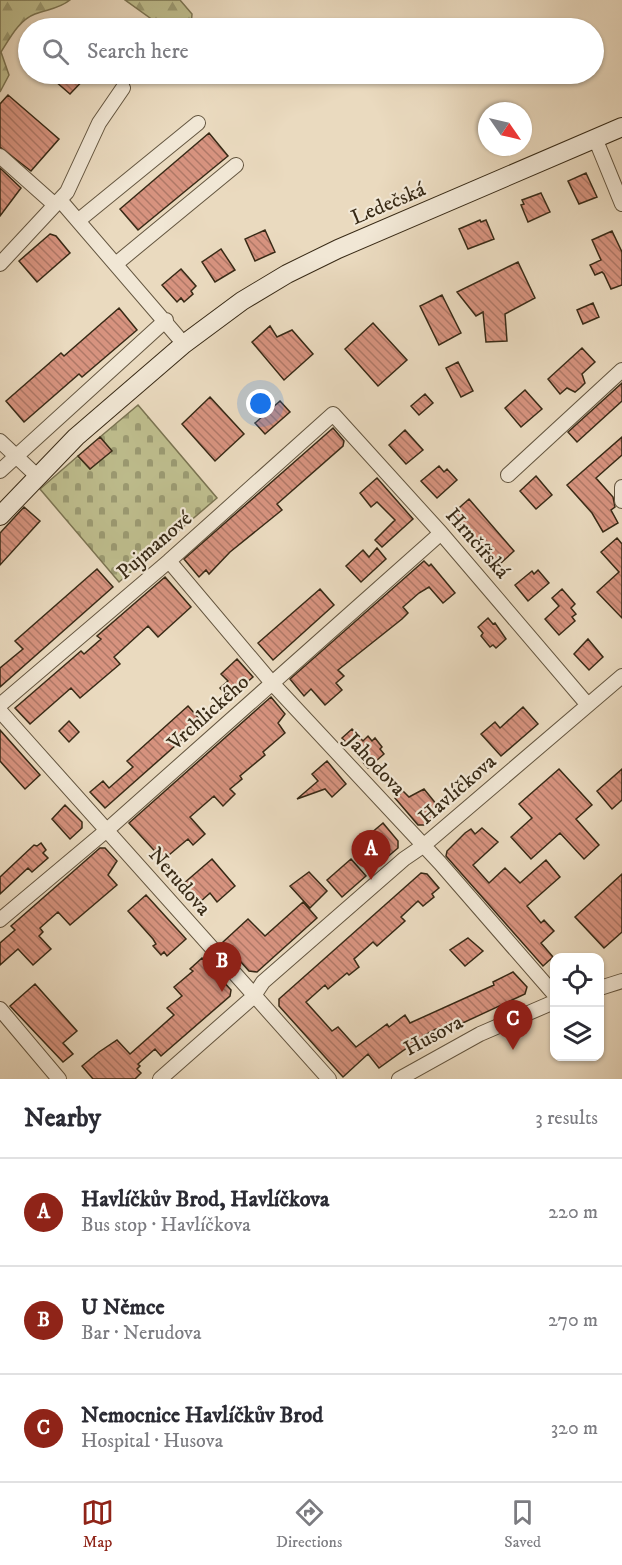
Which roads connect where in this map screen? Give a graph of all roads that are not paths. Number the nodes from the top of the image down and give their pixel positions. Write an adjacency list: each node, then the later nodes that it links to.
1 (123, 88): 7 (street)
2 (198, 123): 9 (street)
3 (622, 127): 4 (main road, Ledečská)
4 (595, 138): 8 (street); 13 (main road, Ledečská)
5 (0, 156): 7 (street)
6 (236, 165): 10 (street)
7 (58, 202): 9 (street); 11 (street)
8 (622, 204)
9 (79, 220): 10 (street)
10 (117, 263): 12 (street)
11 (0, 264)
12 (166, 320): 13 (street); 17 (street)
13 (184, 344): 19 (main road, Ledečská)
14 (622, 369): 20 (street)
15 (333, 414): 24 (street, Hrnčířská); 25 (street, Pujmanové)
16 (0, 441): 17 (street)
17 (15, 455): 18 (street); 19 (street)
18 (0, 471)
19 (36, 475): 23 (main road, Ledečská)
20 (508, 475)
21 (622, 487): 22 (street)
22 (622, 501)
23 (0, 516)
24 (441, 533): 27 (street, Vrchlického); 28 (street, Hrnčířská)
25 (169, 561): 27 (street, Jahodova); 29 (street, Pujmanové)
26 (622, 676): 28 (street, Havlíčkova)
27 (272, 683): 31 (street, Vrchlického); 32 (street, Jahodova)
28 (587, 704): 32 (street, Havlíčkova)
29 (0, 705)
30 (0, 711): 31 (street, Nerudova)
31 (107, 830): 33 (street, Vrchlického); 37 (street, Nerudova)
32 (423, 846): 36 (street, Jahodova); 37 (street, Havlíčkova)
33 (0, 920)
34 (622, 981): 35 (street)
35 (604, 987)
36 (550, 988)
37 (253, 997): 41 (street, Havlíčkova); 42 (street, Nerudova)
38 (550, 1004): 43 (street, Husova)
39 (0, 1009): 40 (street)
40 (59, 1079)
41 (160, 1079)
42 (329, 1079)
43 (399, 1079)

